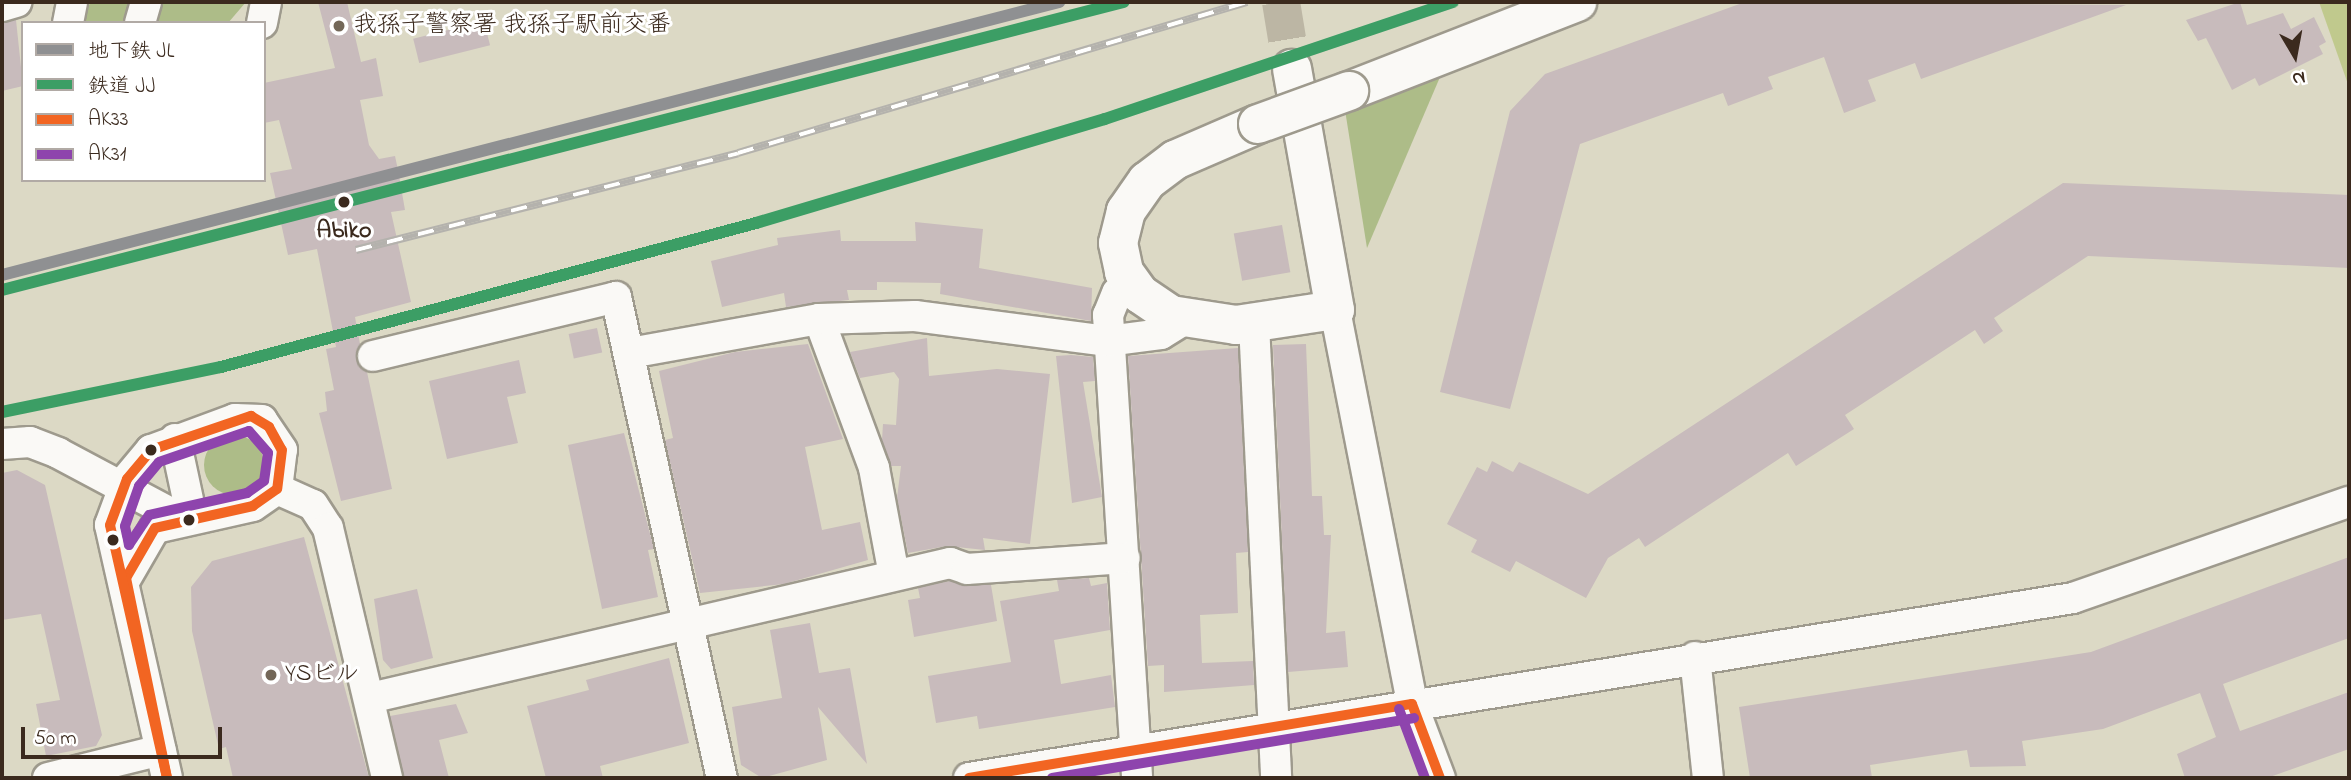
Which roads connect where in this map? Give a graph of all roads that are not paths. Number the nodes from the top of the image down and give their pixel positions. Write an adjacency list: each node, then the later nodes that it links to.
1 (16, 2): 5 (street)
2 (146, 2): 6 (street)
3 (266, 2): 7 (street)
4 (1577, 2): 9 (highway, bridge)
5 (2, 6)
6 (141, 21)
7 (262, 21)
8 (1292, 69): 10 (highway)
9 (1130, 283): 12 (highway); 14 (street)
10 (1335, 310): 13 (highway); 29 (street)
11 (818, 319): 14 (street); 15 (street); 24 (street)
12 (1185, 319): 13 (highway); 14 (street)
13 (1254, 324): 30 (street)
14 (1108, 341): 23 (street)
15 (630, 354): 16 (street); 26 (street)
16 (373, 356)
17 (175, 439): 19 (street); 20 (street); 22 (street)
18 (2, 444): 19 (street)
19 (123, 489): 22 (street); 25 (street)
20 (278, 489): 22 (street); 28 (street)
21 (2349, 502): 27 (street)
22 (188, 519): 25 (street)
23 (1125, 558): 24 (street); 32 (street)
24 (894, 575): 26 (street)
25 (126, 578): 31 (street)
26 (689, 621): 28 (street); 35 (street)
27 (1695, 657): 29 (street); 39 (street)
28 (370, 698): 34 (street)
29 (1412, 704): 30 (street); 38 (street)
30 (1274, 725): 32 (street); 37 (street)
31 (164, 764): 33 (street)
32 (1136, 764): 36 (street)
33 (48, 778)
34 (387, 778)
35 (722, 778)
36 (969, 778)
37 (1276, 778)
38 (1440, 778)
39 (1708, 778)

